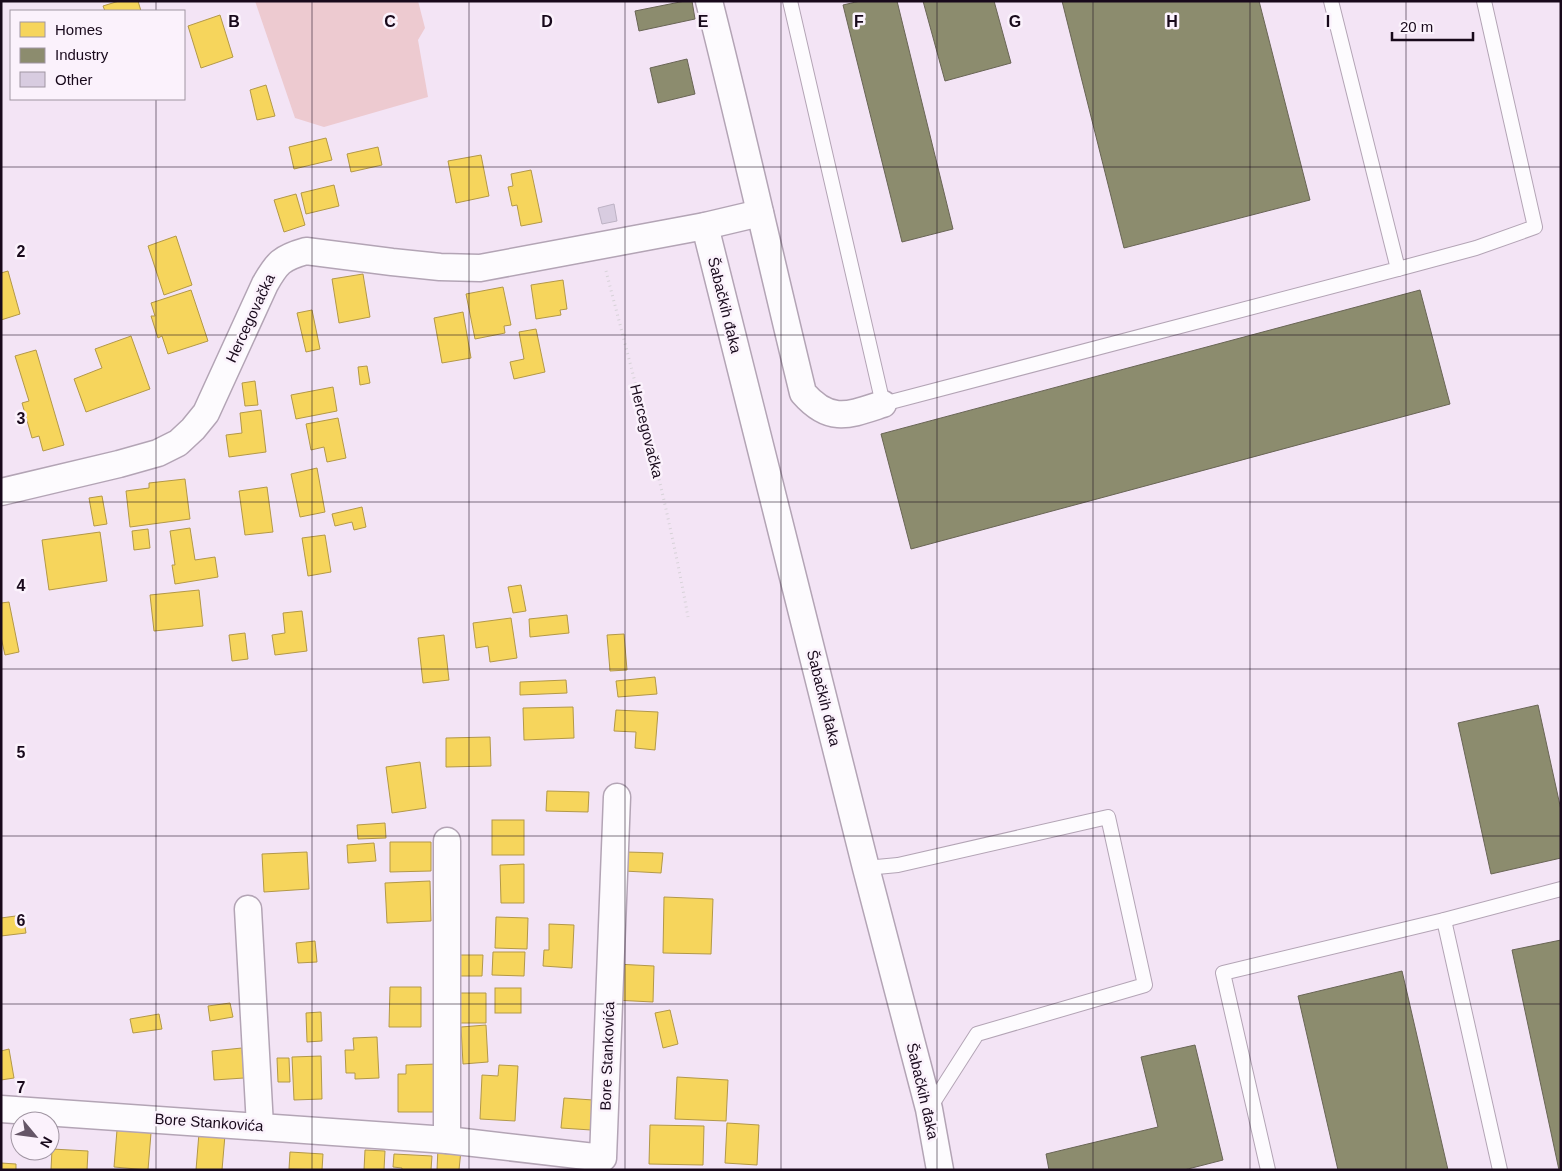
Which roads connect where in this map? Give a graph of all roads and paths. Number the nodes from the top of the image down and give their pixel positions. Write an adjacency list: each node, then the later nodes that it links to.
1 (708, 1): 5 (street)
2 (790, 1): 9 (lane)
3 (1331, 1): 8 (lane)
4 (1484, 1): 8 (lane)
5 (760, 213): 6 (street, Hercegovačka); 9 (street)
6 (705, 226): 7 (street, Hercegovačka); 14 (street, Šabačkih đaka)
7 (600, 246): 10 (street, Hercegovačka); 11 (path, Hercegovačka)
8 (1398, 269): 9 (lane)
9 (884, 404)
10 (1, 492)
11 (688, 617)
12 (617, 797): 21 (street, Bore Stankovića)
13 (447, 841): 21 (street)
14 (866, 868): 19 (street, Šabačkih đaka); 19 (lane)
15 (1561, 888): 17 (lane)
16 (248, 909): 20 (street)
17 (1444, 920): 23 (lane); 24 (lane)
18 (1, 1109): 20 (street, Bore Stankovića)
19 (929, 1109): 22 (street, Šabačkih đaka)
20 (260, 1126): 21 (street, Bore Stankovića)
21 (447, 1140)
22 (940, 1170)
23 (1268, 1170)
24 (1500, 1170)

